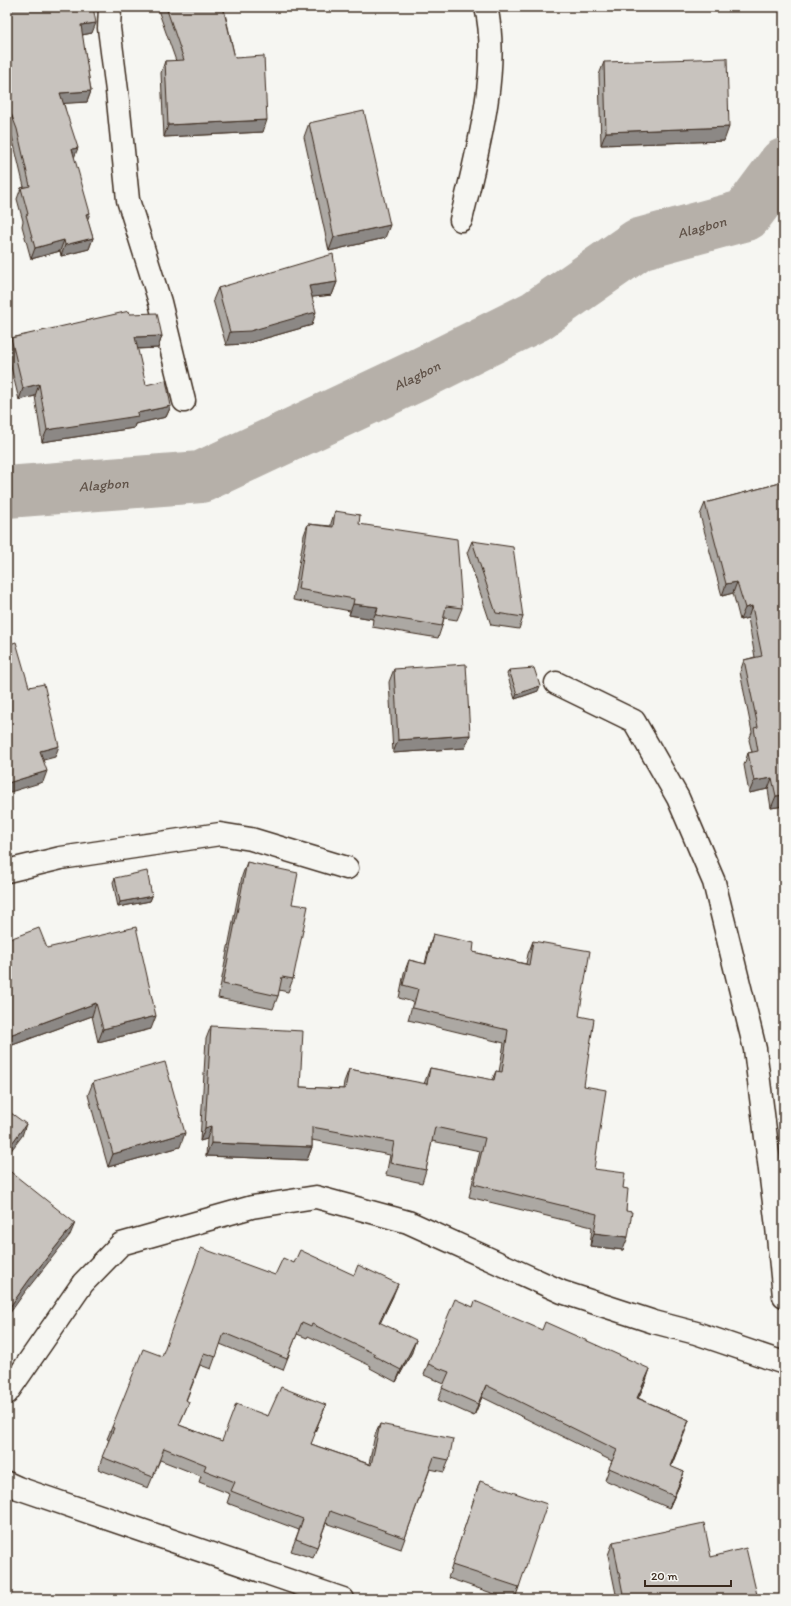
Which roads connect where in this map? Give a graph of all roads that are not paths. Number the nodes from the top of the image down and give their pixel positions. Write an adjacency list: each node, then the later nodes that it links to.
1 (110, 7): 4 (street)
2 (486, 7): 3 (street)
3 (461, 220)
4 (184, 401)
5 (556, 683): 8 (street)
6 (346, 868): 7 (street)
7 (7, 871)
8 (784, 1296)
9 (784, 1363): 10 (street)
10 (7, 1393)
11 (7, 1483): 12 (street)
12 (344, 1599)

